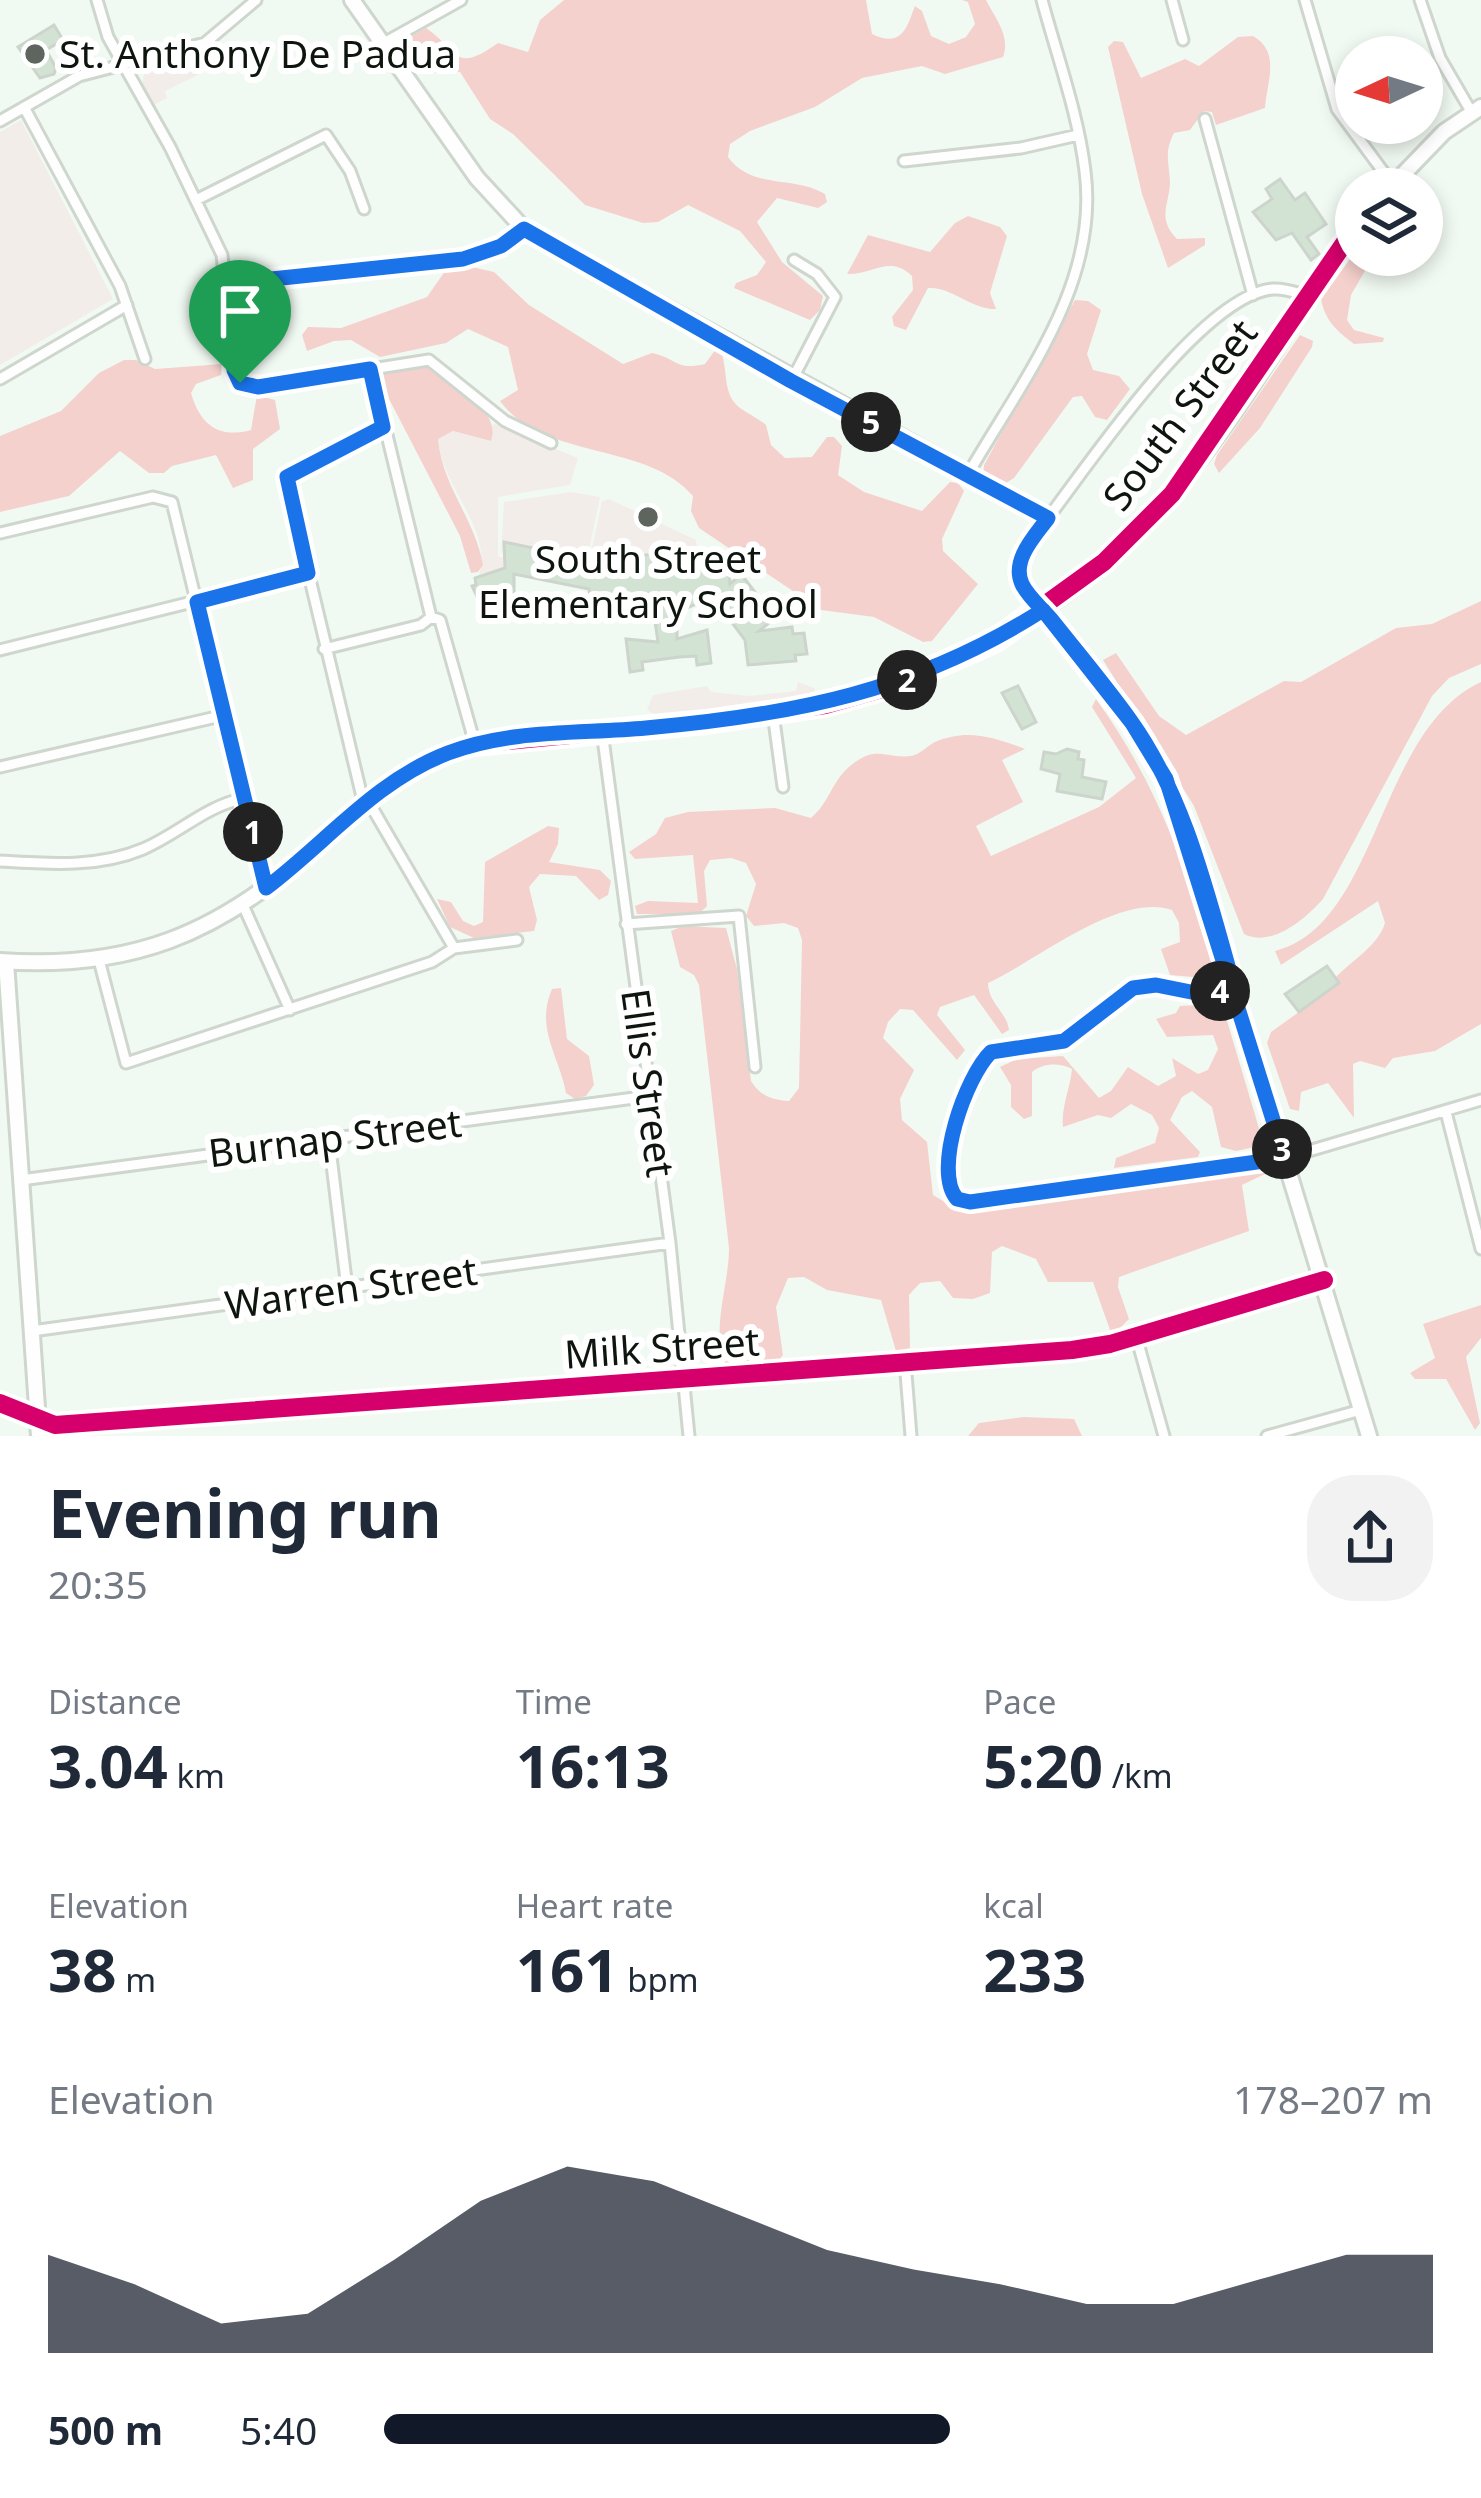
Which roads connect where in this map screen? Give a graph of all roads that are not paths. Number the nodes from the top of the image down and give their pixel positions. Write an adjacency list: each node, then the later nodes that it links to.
1 (97, 0): 11 (street)
2 (256, 0): 11 (street)
3 (352, 0): 10 (main road)
4 (461, 0): 10 (street)
5 (1042, 0): 16 (street)
6 (1172, 0): 9 (street)
7 (1305, 0): 18 (street)
8 (1420, 0): 13 (street)
9 (1183, 40)
10 (383, 43): 22 (main road)
11 (123, 67): 12 (street); 20 (street)
12 (25, 106): 15 (street); 28 (street)
13 (1476, 110): 19 (main road)
14 (1205, 119): 26 (street)
15 (0, 121)
16 (1078, 135): 17 (street); 35 (street)
17 (904, 161)
18 (1378, 168)
19 (1408, 168)
20 (196, 200): 21 (street); 25 (street)
21 (364, 208)
22 (524, 229): 25 (street); 32 (main road)
23 (1335, 257): 27 (main road, South Street)
24 (794, 260): 32 (street)
25 (224, 284): 30 (street)
26 (1253, 295): 27 (street); 36 (street)
27 (1309, 296): 40 (main road, South Street)
28 (127, 305): 29 (street); 31 (street)
29 (145, 359)
30 (370, 369): 33 (street); 34 (street)
31 (0, 379)
32 (791, 381): 35 (main road)
33 (383, 427): 38 (street); 41 (street)
34 (550, 443)
35 (967, 476): 36 (main road)
36 (1048, 518): 40 (main road)
37 (0, 532): 39 (street)
38 (308, 573): 39 (street); 42 (street)
39 (197, 602): 43 (street); 45 (street)
40 (1043, 610): 44 (main road, South Street); 60 (main road)
41 (431, 617): 42 (street); 47 (street)
42 (325, 649): 51 (street)
43 (0, 650)
44 (773, 713): 46 (main road, South Street); 49 (street)
45 (224, 715): 48 (street); 50 (street)
46 (602, 731): 47 (main road, South Street); 55 (street, Ellis Street)
47 (475, 744): 51 (main road, South Street)
48 (0, 767)
49 (783, 787)
50 (245, 798): 52 (street); 53 (street)
51 (365, 800): 53 (main road, South Street); 57 (street)
52 (0, 861)
53 (266, 888): 54 (main road, South Street)
54 (243, 904): 58 (main road, South Street); 61 (street)
55 (626, 924): 62 (street); 63 (street, Ellis Street)
56 (517, 940): 57 (street)
57 (454, 948): 61 (street)
58 (99, 960): 59 (main road, South Street); 61 (street)
59 (3, 962): 67 (main road)
60 (1234, 987): 69 (main road); 69 (street)
61 (290, 1010)
62 (755, 1067)
63 (650, 1096): 68 (street, Burnap Street); 71 (street, Ellis Street)
64 (1481, 1100): 65 (street)
65 (1446, 1112): 69 (street); 72 (street)
66 (0, 1129): 67 (street)
67 (17, 1130): 70 (main road)
68 (329, 1140): 70 (street, Burnap Street); 74 (street)
69 (1285, 1158): 73 (main road)
70 (21, 1180): 75 (main road)
71 (670, 1243): 74 (street, Warren Street); 78 (street, Ellis Street)
72 (1481, 1249)
73 (1324, 1280): 76 (street, Milk Street); 80 (main road)
74 (346, 1288): 75 (street, Warren Street)
75 (32, 1330): 81 (main road)
76 (1136, 1336): 77 (street, Milk Street); 84 (street)
77 (905, 1361): 78 (street, Milk Street); 83 (street)
78 (683, 1381): 81 (street, Milk Street); 82 (street, Ellis Street)
79 (0, 1403): 81 (street, Milk Street)
80 (1361, 1410): 85 (street); 86 (main road)
81 (38, 1428)
82 (688, 1436)
83 (911, 1436)
84 (1164, 1436)
85 (1267, 1436)
86 (1369, 1436)

